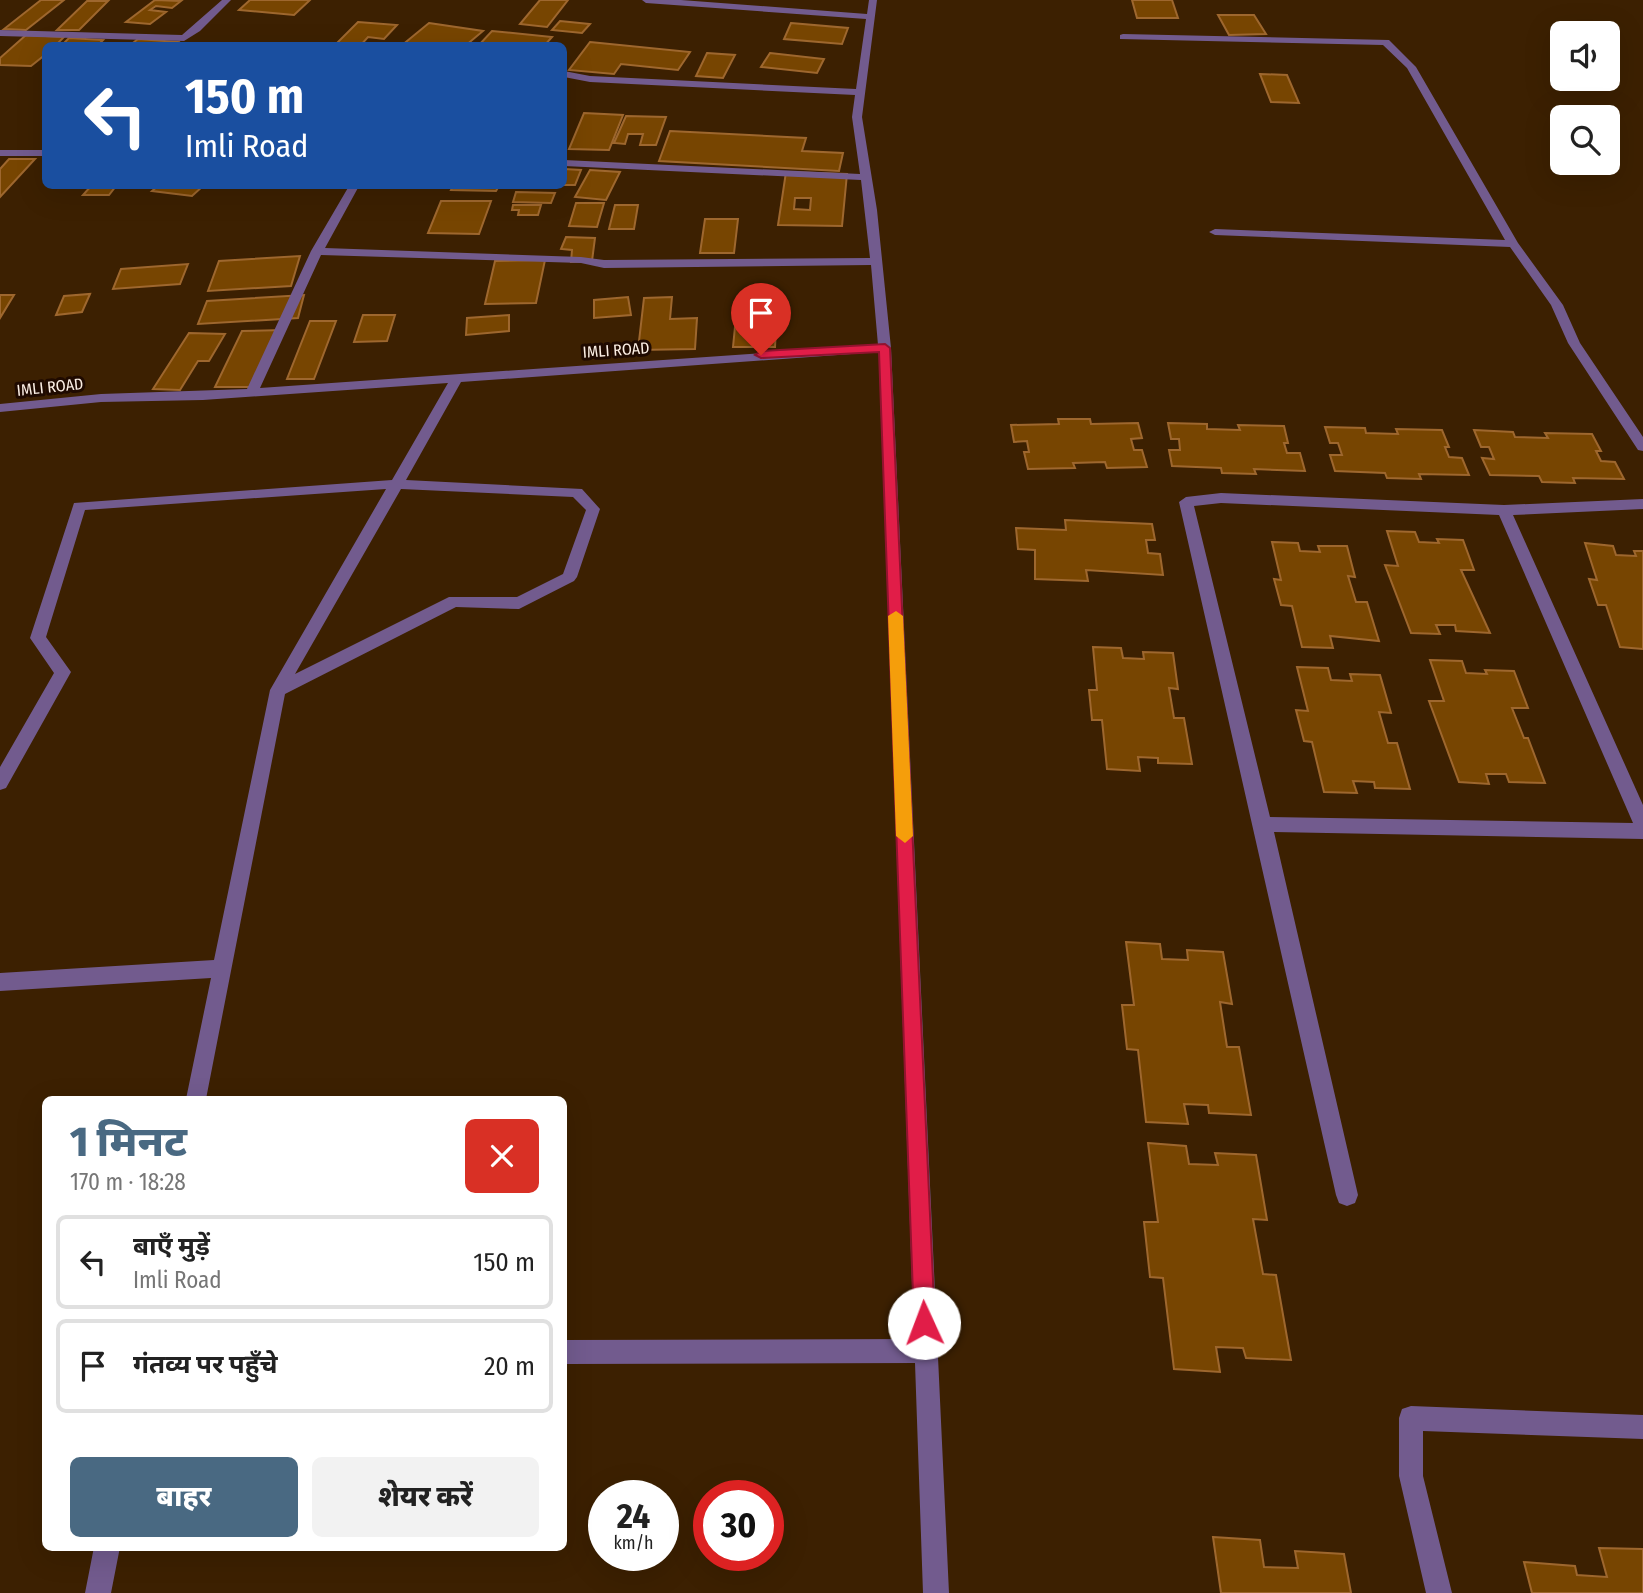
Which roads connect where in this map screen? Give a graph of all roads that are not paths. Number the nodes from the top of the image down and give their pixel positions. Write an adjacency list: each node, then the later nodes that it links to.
1 (227, 0): 5 (street)
2 (646, 0): 4 (street)
3 (873, 0): 4 (street)
4 (870, 17): 8 (street)
5 (0, 33)
6 (1123, 37): 15 (street)
7 (567, 75): 8 (street)
8 (860, 92): 12 (street)
9 (0, 153): 10 (street)
10 (42, 153)
11 (567, 163): 12 (street)
12 (866, 177): 17 (street)
13 (352, 189): 16 (street)
14 (1215, 232): 15 (street)
15 (1513, 244): 22 (street)
16 (317, 251): 17 (street); 20 (street)
17 (875, 261): 18 (street)
18 (885, 348): 19 (street, IMLI ROAD); 35 (street)
19 (457, 378): 20 (street, IMLI ROAD); 23 (street)
20 (252, 392): 21 (street, IMLI ROAD)
21 (0, 408)
22 (1643, 447)
23 (397, 484): 26 (street); 26 (street); 27 (street)
24 (1643, 504): 25 (street)
25 (1504, 510): 28 (street); 29 (street)
26 (278, 690): 31 (street)
27 (0, 783)
28 (1263, 824): 30 (street); 34 (street)
29 (1643, 825)
30 (1643, 831)
31 (223, 968): 32 (street); 33 (street)
32 (0, 982)
33 (197, 1096)
34 (1347, 1195)
35 (925, 1351): 36 (street); 40 (street)
36 (567, 1352)
37 (1643, 1427): 41 (street)
38 (106, 1551): 39 (street)
39 (98, 1593)
40 (936, 1593)
41 (1439, 1593)

